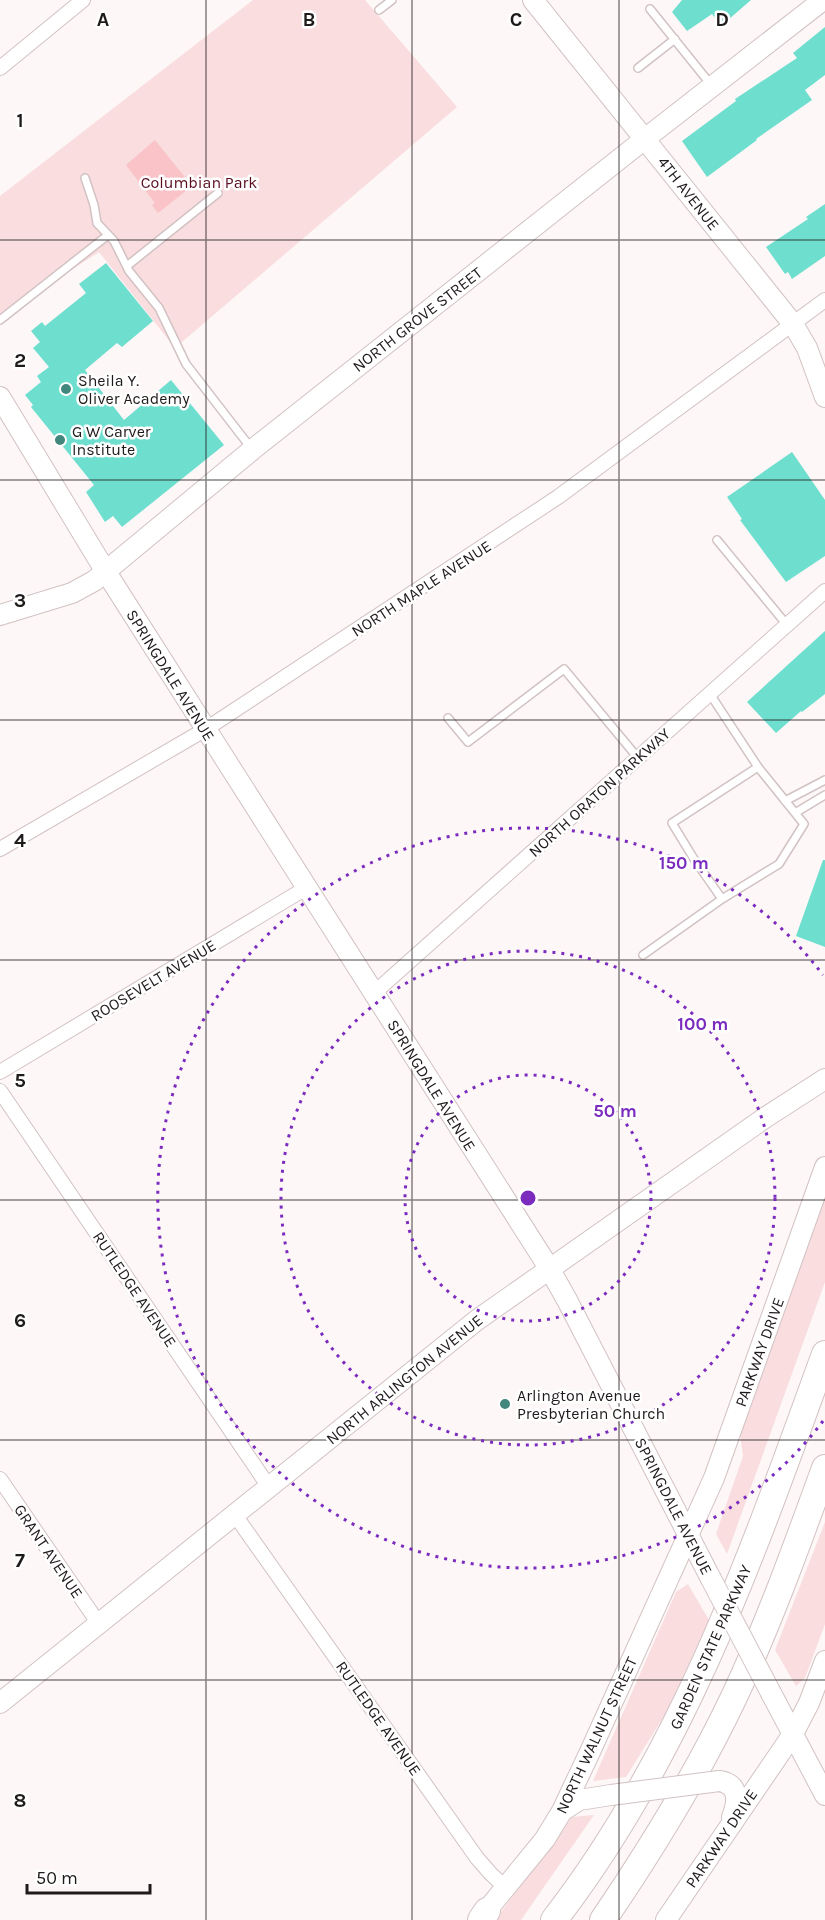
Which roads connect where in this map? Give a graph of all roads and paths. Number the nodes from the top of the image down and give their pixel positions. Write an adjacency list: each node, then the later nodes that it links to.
1 (83, 0): 8 (street)
2 (392, 0): 6 (lane)
3 (533, 0): 11 (street, 4TH AVENUE)
4 (823, 0): 10 (street, NORTH GROVE STREET)
5 (650, 9): 7 (lane)
6 (379, 10)
7 (675, 39): 9 (lane); 10 (lane)
8 (0, 68)
9 (638, 68)
10 (712, 86): 11 (street, NORTH GROVE STREET)
11 (646, 138): 18 (street, 4TH AVENUE); 21 (street, NORTH GROVE STREET)
12 (85, 178): 14 (lane)
13 (218, 193): 15 (lane)
14 (108, 235): 15 (lane); 17 (lane)
15 (127, 266): 21 (lane)
16 (825, 300): 18 (street, NORTH MAPLE AVENUE)
17 (0, 320)
18 (793, 324): 20 (street, 4TH AVENUE); 29 (street, NORTH MAPLE AVENUE)
19 (0, 397): 23 (street, SPRINGDALE AVENUE)
20 (825, 397)
21 (252, 450): 23 (street, NORTH GROVE STREET)
22 (717, 540): 26 (lane)
23 (106, 572): 25 (street, NORTH GROVE STREET); 29 (street, SPRINGDALE AVENUE)
24 (825, 591): 26 (street, NORTH ORATON PARKWAY)
25 (0, 615)
26 (788, 625): 27 (street, NORTH ORATON PARKWAY)
27 (710, 694): 30 (street, NORTH ORATON PARKWAY); 31 (lane)
28 (448, 718): 30 (lane)
29 (206, 729): 36 (street, NORTH MAPLE AVENUE); 37 (street, SPRINGDALE AVENUE)
30 (638, 758): 40 (street, NORTH ORATON PARKWAY)
31 (758, 767): 34 (lane); 38 (lane)
32 (825, 780): 34 (lane)
33 (825, 795): 35 (lane)
34 (786, 801): 35 (lane)
35 (795, 813): 38 (lane)
36 (0, 849)
37 (306, 888): 40 (street, SPRINGDALE AVENUE); 41 (street, ROOSEVELT AVENUE)
38 (722, 899): 39 (lane)
39 (643, 956)
40 (374, 993): 45 (street, SPRINGDALE AVENUE)
41 (0, 1072)
42 (825, 1079): 45 (street, NORTH ARLINGTON AVENUE)
43 (0, 1091): 49 (street, RUTLEDGE AVENUE)
44 (825, 1167): 51 (street, PARKWAY DRIVE)
45 (549, 1268): 49 (street, NORTH ARLINGTON AVENUE); 51 (street, SPRINGDALE AVENUE)
46 (825, 1354): 61 (highway, GARDEN STATE PARKWAY)
47 (825, 1468): 62 (highway)
48 (0, 1479): 52 (street, GRANT AVENUE)
49 (269, 1487): 50 (street, NORTH ARLINGTON AVENUE)
50 (235, 1515): 52 (street, NORTH ARLINGTON AVENUE); 59 (street, RUTLEDGE AVENUE)
51 (689, 1535): 55 (street, SPRINGDALE AVENUE, bridge); 57 (street, NORTH WALNUT STREET)
52 (99, 1624): 54 (street, NORTH ARLINGTON AVENUE)
53 (825, 1661): 55 (street, PARKWAY DRIVE)
54 (0, 1703)
55 (793, 1734): 56 (street, SPRINGDALE AVENUE); 58 (street, PARKWAY DRIVE)
56 (825, 1795)
57 (562, 1811): 58 (street, bridge); 59 (street, NORTH WALNUT STREET)
58 (724, 1833): 63 (street, PARKWAY DRIVE)
59 (506, 1888): 60 (street, NORTH WALNUT STREET)
60 (482, 1917)
61 (554, 1920)
62 (603, 1920)
63 (666, 1920)

